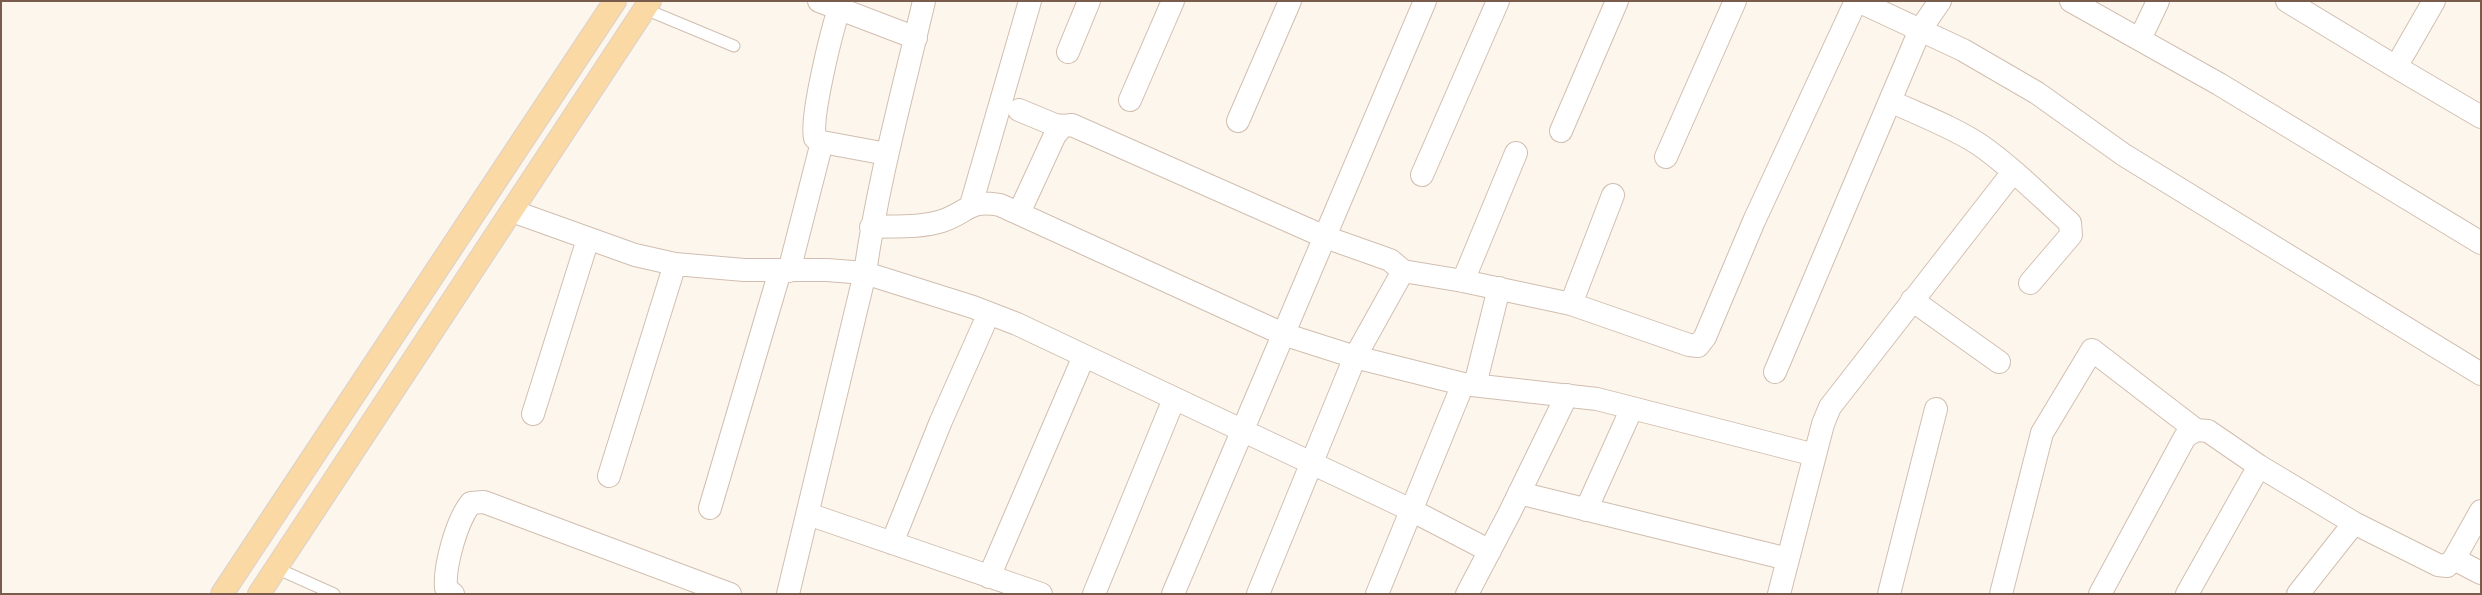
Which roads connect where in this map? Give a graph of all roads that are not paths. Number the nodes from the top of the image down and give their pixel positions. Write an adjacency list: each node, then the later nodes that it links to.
1 (615, 1): 91 (main road)
2 (819, 1): 19 (street)
3 (924, 1): 21 (street)
4 (1030, 1): 40 (street)
5 (1089, 1): 24 (street)
6 (1173, 1): 26 (street)
7 (1290, 1): 30 (street)
8 (1425, 1): 44 (street)
9 (1498, 1): 38 (street)
10 (1617, 1): 32 (street)
11 (1735, 1): 36 (street)
12 (1857, 1): 20 (street); 55 (street)
13 (1940, 1): 20 (street)
14 (2071, 1): 22 (street)
15 (2158, 1): 22 (street)
16 (2287, 1): 25 (street)
17 (2434, 1): 25 (street)
18 (648, 5): 23 (lane); 41 (main road)
19 (840, 5): 21 (street); 33 (street)
20 (1920, 30): 27 (street); 62 (street)
21 (916, 38): 35 (street)
22 (2140, 39): 46 (street)
23 (734, 46)
24 (1068, 52)
25 (2396, 67): 29 (street)
26 (1130, 100)
27 (1890, 102): 37 (street); 61 (street)
28 (1020, 110): 31 (street)
29 (2481, 117)
30 (1238, 121)
31 (1063, 126): 42 (street); 44 (street)
32 (1561, 131)
33 (822, 142): 35 (street); 48 (street)
34 (1516, 153): 51 (street)
35 (887, 154): 43 (street)
36 (1666, 157)
37 (2013, 172): 52 (street); 54 (street)
38 (1422, 175)
39 (1614, 195): 55 (street)
40 (971, 205): 42 (street); 43 (street)
41 (512, 211): 45 (street); 86 (main road)
42 (1019, 213): 57 (street)
43 (871, 227): 50 (street)
44 (1325, 237): 49 (street); 57 (street)
45 (588, 239): 47 (street); 68 (street)
46 (2481, 243)
47 (675, 264): 48 (street); 74 (street)
48 (785, 271): 50 (street); 76 (street)
49 (1403, 271): 51 (street); 59 (street)
50 (865, 273): 56 (street); 80 (street)
51 (1463, 281): 53 (street)
52 (2030, 283)
53 (1499, 288): 55 (street); 63 (street)
54 (1912, 300): 60 (street); 71 (street)
55 (1571, 304)
56 (989, 313): 58 (street); 82 (street)
57 (1284, 334): 59 (street); 69 (street)
58 (1084, 356): 65 (street); 88 (street)
59 (1356, 357): 63 (street); 72 (street)
60 (1999, 362)
61 (1775, 372)
62 (2481, 374)
63 (1469, 385): 64 (street); 78 (street)
64 (1567, 395): 66 (street); 75 (street)
65 (1174, 399): 69 (street); 97 (street)
66 (1632, 408): 71 (street); 77 (street)
67 (1936, 409): 103 (street)
68 (533, 414)
69 (1242, 430): 72 (street); 98 (street)
70 (2196, 430): 73 (street); 90 (street); 104 (street)
71 (1815, 455): 85 (street)
72 (1312, 462): 78 (street); 99 (street)
73 (2259, 466): 81 (street); 105 (street)
74 (609, 476)
75 (1519, 493): 77 (street); 83 (street)
76 (710, 508)
77 (1586, 510): 85 (street)
78 (1413, 511): 83 (street); 100 (street)
79 (2481, 511): 84 (street)
80 (808, 514): 82 (street); 95 (street)
81 (2354, 523): 84 (street); 106 (street)
82 (892, 543): 88 (street)
83 (1490, 551): 101 (street)
84 (2454, 559): 87 (street)
85 (1788, 560): 102 (street)
86 (276, 568): 89 (main road); 92 (lane)
87 (2481, 573)
88 (990, 576): 96 (street)
89 (265, 592)
90 (2107, 592)
91 (222, 594)
92 (334, 594)
93 (453, 594): 94 (street)
94 (730, 594)
95 (788, 594)
96 (1041, 594)
97 (1094, 594)
98 (1173, 594)
99 (1258, 594)
100 (1376, 594)
101 (1467, 594)
102 (1779, 594)
103 (1889, 594)
104 (2002, 594)
105 (2187, 594)
106 (2298, 594)

